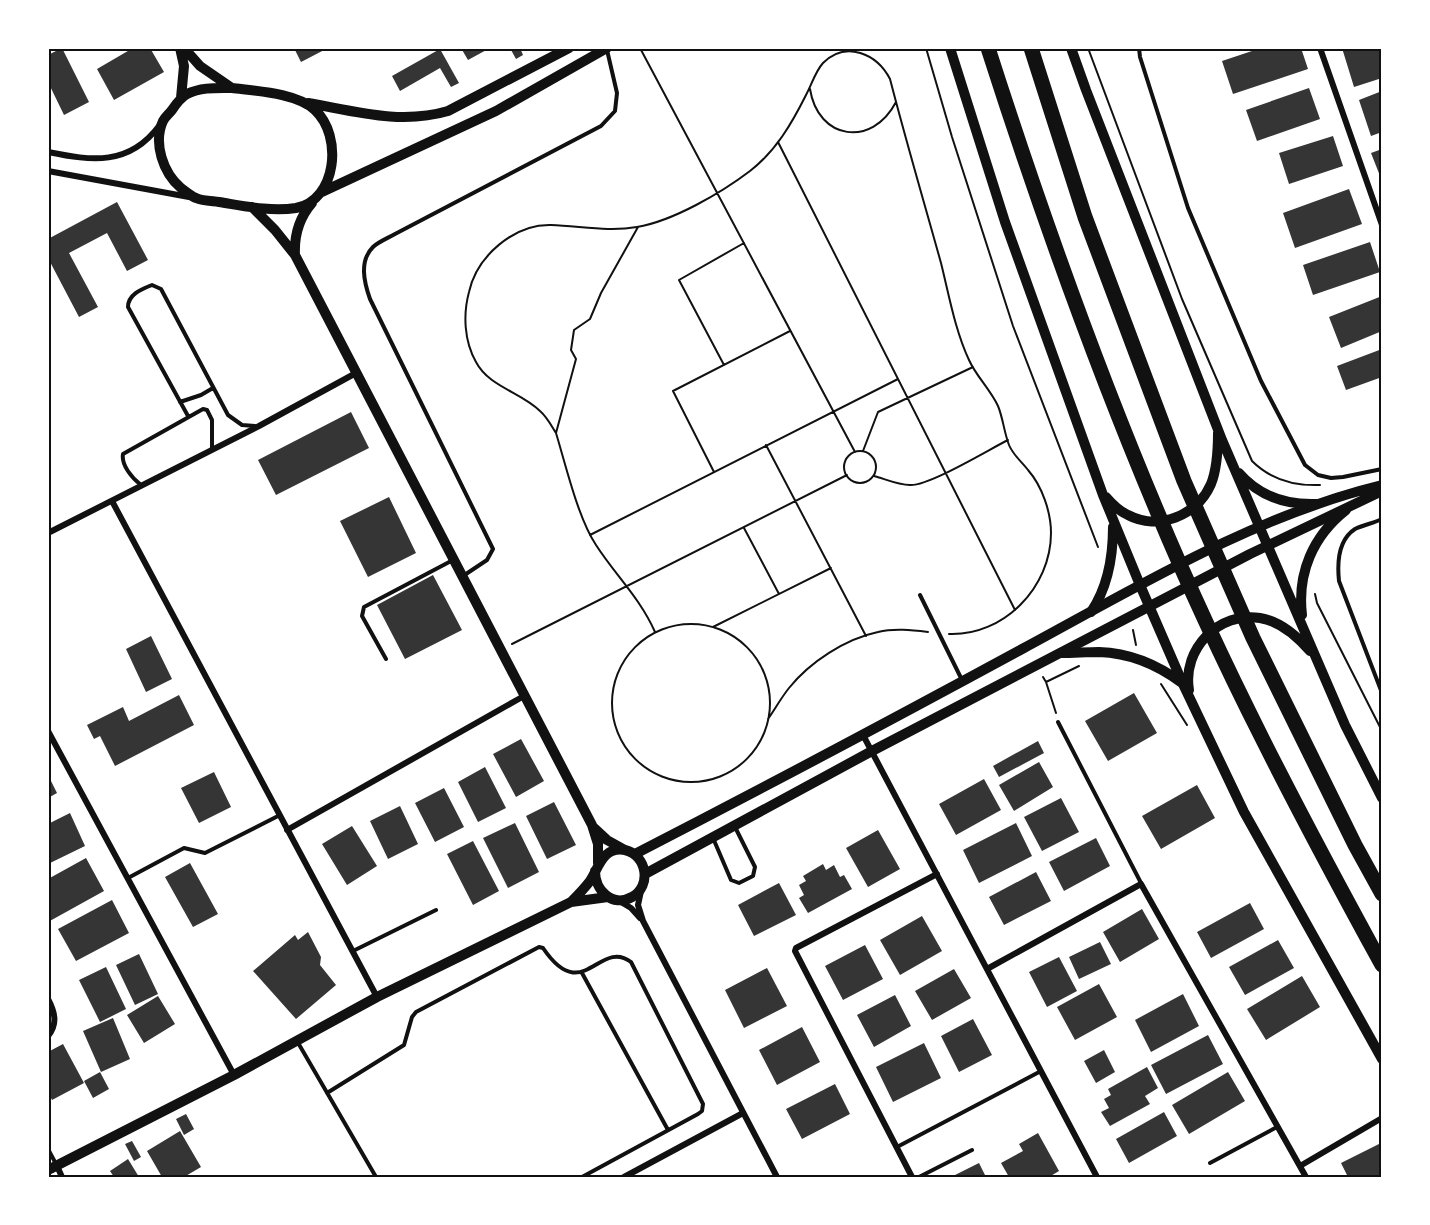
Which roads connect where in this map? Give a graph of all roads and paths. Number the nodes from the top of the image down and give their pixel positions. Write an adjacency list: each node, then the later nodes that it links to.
1 (180, 48): 16 (street)
2 (184, 48): 14 (street)
3 (569, 48): 17 (street)
4 (607, 48): 24 (street); 73 (lane)
5 (640, 48): 23 (path)
6 (926, 48): 70 (path)
7 (950, 48): 63 (street)
8 (988, 48): 124 (highway)
9 (1031, 48): 118 (highway)
10 (1071, 48): 42 (street)
11 (1088, 48): 55 (path)
12 (1139, 48): 50 (lane)
13 (1320, 48): 27 (street)
14 (232, 88): 16 (street); 17 (street)
15 (810, 88): 18 (path); 18 (path); 20 (path)
16 (181, 98): 19 (street)
17 (302, 102): 24 (street)
18 (896, 102): 33 (path)
19 (163, 121): 21 (street); 25 (street)
20 (778, 142): 23 (path); 35 (path)
21 (49, 151)
22 (48, 171): 25 (street)
23 (717, 192): 28 (path); 29 (path)
24 (318, 197): 26 (street); 30 (street)
25 (197, 198): 26 (street)
26 (252, 207): 30 (street)
27 (1382, 225)
28 (638, 227): 43 (path); 43 (path)
29 (744, 243): 31 (path); 32 (path)
30 (295, 255): 34 (street)
31 (790, 331): 32 (path); 39 (path)
32 (724, 365): 51 (path)
33 (973, 367): 37 (path); 44 (path)
34 (356, 373): 41 (street); 71 (street)
35 (898, 379): 37 (path); 39 (path)
36 (213, 388): 38 (lane); 38 (lane); 41 (lane)
37 (907, 397): 47 (path); 52 (path)
38 (180, 402): 40 (lane)
39 (833, 412): 45 (path); 48 (path)
40 (188, 416): 46 (lane); 57 (lane)
41 (259, 426): 46 (street)
42 (1218, 429): 49 (street); 63 (street)
43 (556, 433): 68 (path)
44 (1008, 440): 52 (path); 80 (path)
45 (766, 446): 51 (path); 60 (path)
46 (212, 450): 57 (street)
47 (864, 451): 48 (path); 54 (path)
48 (855, 452): 53 (path)
49 (1234, 467): 61 (street); 65 (street)
50 (1382, 469)
51 (714, 472): 68 (path)
52 (945, 473): 54 (path); 80 (path)
53 (847, 475): 54 (path); 60 (path)
54 (874, 476)
55 (1322, 485)
56 (1382, 485): 61 (street)
57 (142, 486): 59 (street)
58 (1382, 491): 62 (street)
59 (112, 501): 67 (street); 106 (street)
60 (795, 501): 66 (path); 72 (path)
61 (1316, 504): 65 (street)
62 (1346, 510): 69 (street); 84 (street)
63 (1115, 513): 74 (street); 81 (street)
64 (1382, 519): 96 (lane)
65 (1259, 526): 69 (street); 74 (street)
66 (744, 527): 75 (path); 77 (path)
67 (48, 533)
68 (590, 535): 75 (path)
69 (1267, 546): 79 (street); 84 (street)
70 (1099, 553)
71 (454, 560): 73 (street); 91 (lane)
72 (831, 568): 77 (path); 87 (path)
73 (462, 576): 88 (street)
74 (1145, 583): 79 (street); 81 (street)
75 (627, 586): 85 (path); 88 (path)
76 (1315, 593): 102 (path)
77 (779, 594): 83 (path)
78 (921, 595): 86 (lane)
79 (1153, 604): 82 (street); 95 (street)
80 (1015, 610): 86 (path)
81 (1091, 612): 94 (street)
82 (1130, 617): 89 (street); 92 (path)
83 (712, 627): 85 (path); 99 (path)
84 (1305, 630): 90 (street)
85 (655, 632): 99 (path)
86 (940, 634): 87 (path); 94 (lane)
87 (866, 636): 99 (path)
88 (500, 650): 98 (street)
89 (1061, 652): 92 (street); 93 (street)
90 (1314, 656): 97 (street); 105 (street)
91 (386, 659)
92 (1139, 659): 95 (street)
93 (1035, 666): 100 (path); 104 (street)
94 (963, 681): 103 (street)
95 (1183, 684): 97 (street)
96 (1382, 693)
97 (1190, 695): 131 (street)
98 (524, 696): 107 (street); 109 (street)
99 (768, 719)
100 (1058, 722): 116 (lane)
101 (48, 731): 115 (street)
102 (1382, 731)
103 (864, 735): 104 (street); 111 (street)
104 (872, 751): 108 (street); 114 (street)
105 (1382, 798)
106 (279, 815): 109 (street); 115 (lane)
107 (592, 825): 111 (street); 112 (street)
108 (734, 825): 110 (street); 110 (lane)
109 (287, 830): 123 (street)
110 (713, 837): 113 (street)
111 (630, 853): 112 (street); 113 (street)
112 (596, 867): 119 (street); 120 (street)
113 (645, 874): 117 (street)
114 (937, 874): 125 (street); 139 (street)
115 (128, 878): 133 (street)
116 (1142, 884): 125 (street); 137 (street)
117 (642, 888): 119 (street); 122 (street)
118 (1382, 894)
119 (612, 899): 120 (street); 122 (street)
120 (571, 902): 127 (street)
121 (436, 910): 123 (lane)
122 (643, 921): 135 (street)
123 (352, 952): 127 (street)
124 (1382, 965)
125 (987, 969): 132 (street)
126 (582, 973): 134 (lane); 138 (lane); 138 (lane)
127 (377, 997): 130 (street)
128 (48, 999): 129 (street)
129 (48, 1036)
130 (296, 1041): 133 (street); 134 (lane)
131 (1382, 1059)
132 (1041, 1071): 139 (lane); 152 (street)
133 (234, 1075): 144 (street)
134 (327, 1093): 146 (lane)
135 (743, 1113): 148 (street); 149 (street)
136 (1382, 1118): 143 (street)
137 (1278, 1126): 142 (lane); 143 (street)
138 (668, 1131): 147 (lane)
139 (896, 1147): 150 (street)
140 (48, 1149): 144 (lane)
141 (972, 1150): 151 (lane)
142 (1210, 1163)
143 (1300, 1166): 153 (street)
144 (52, 1168): 145 (street)
145 (62, 1177)
146 (376, 1177)
147 (582, 1177)
148 (624, 1177)
149 (777, 1177)
150 (912, 1177)
151 (919, 1177)
152 (1097, 1177)
153 (1306, 1177)

